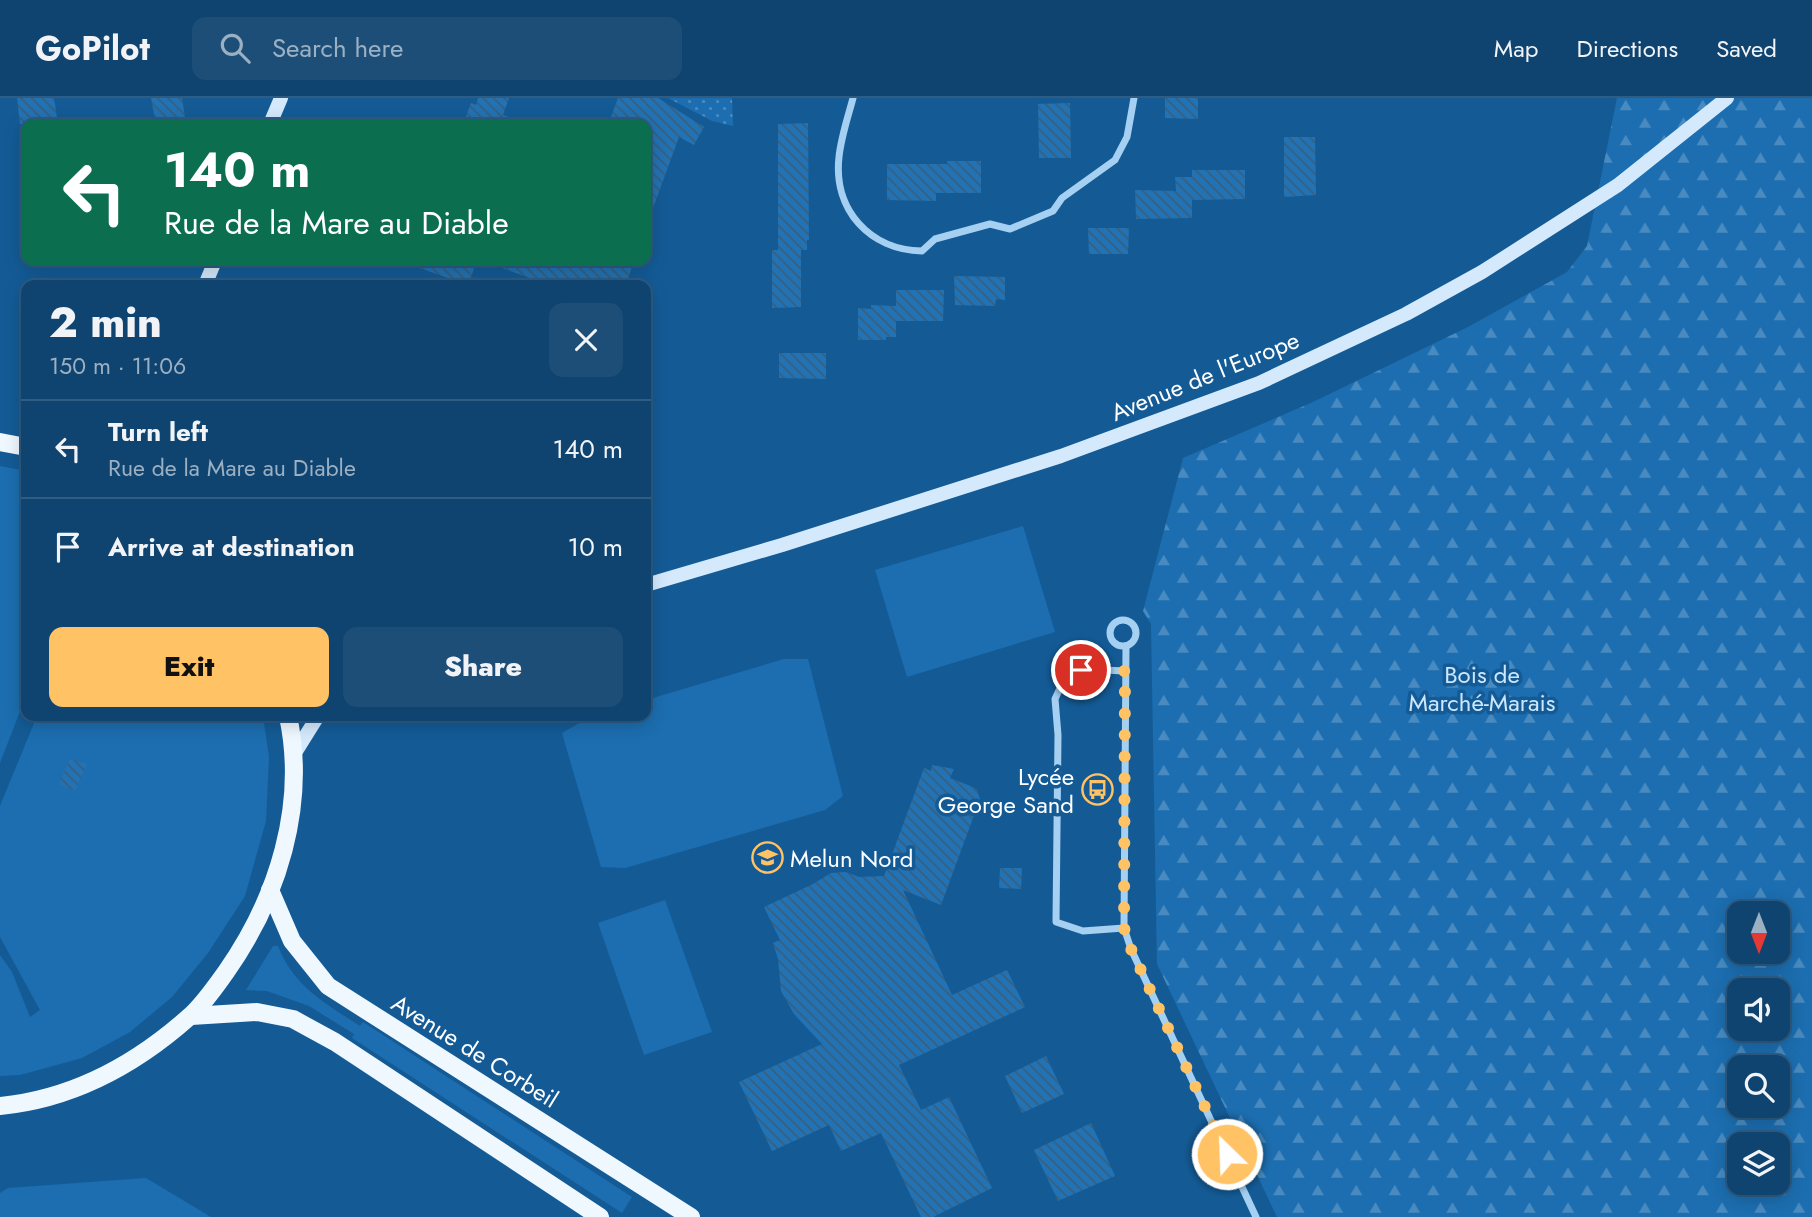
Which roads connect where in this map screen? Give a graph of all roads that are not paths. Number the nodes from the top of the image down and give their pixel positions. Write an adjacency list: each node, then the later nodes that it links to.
1 (281, 98): 5 (main road)
2 (853, 98): 3 (street)
3 (1134, 98)
4 (1727, 98): 8 (main road, Avenue de l'Europe)
5 (272, 119)
6 (0, 442): 7 (main road)
7 (21, 446)
8 (651, 583)
9 (1126, 646): 10 (street)
10 (1125, 671): 15 (street); 15 (street)
11 (289, 721): 13 (main road)
12 (315, 721): 13 (main road)
13 (293, 756): 14 (main road)
14 (270, 890): 16 (main road); 21 (main road, Avenue de Corbeil)
15 (1124, 928): 22 (street)
16 (191, 1016): 17 (main road); 20 (main road)
17 (26, 1103): 18 (main road); 19 (main road)
18 (0, 1106)
19 (0, 1119)
20 (600, 1217)
21 (691, 1217)
22 (1256, 1217)

